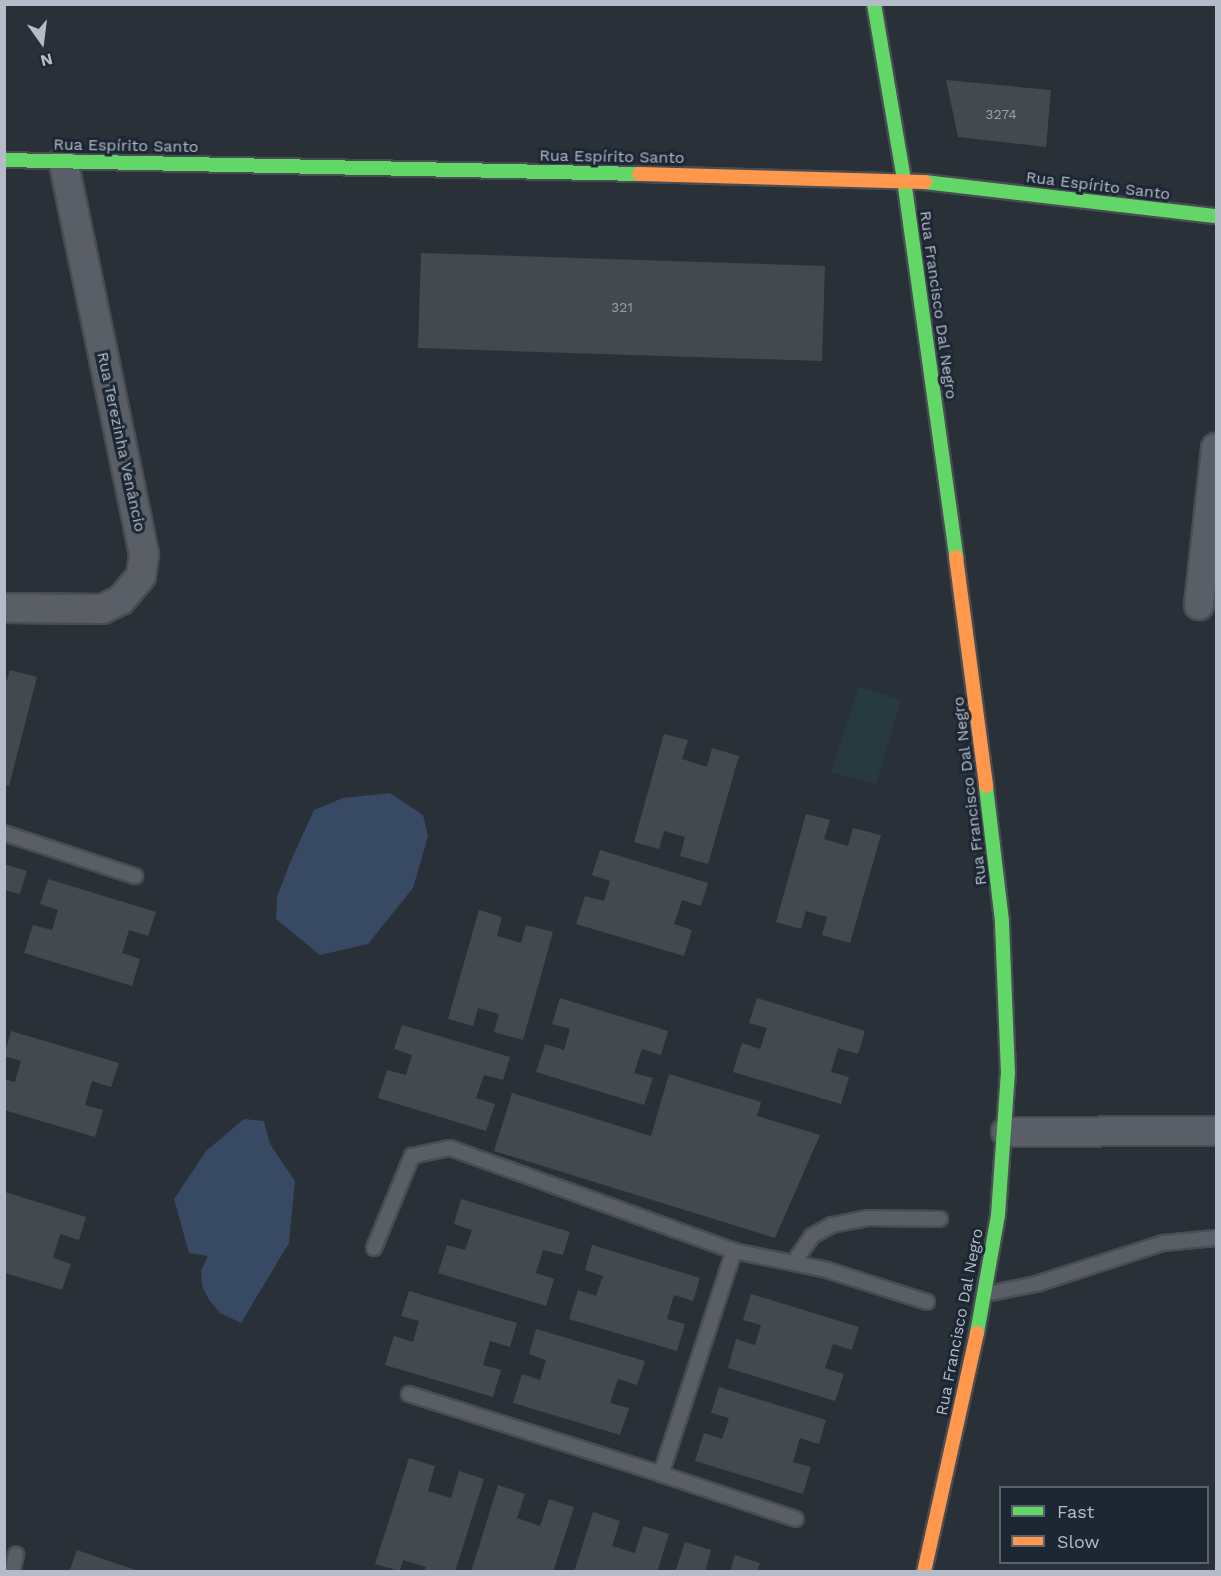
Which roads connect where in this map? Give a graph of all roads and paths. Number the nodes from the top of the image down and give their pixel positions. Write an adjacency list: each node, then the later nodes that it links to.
1 (874, 4): 4 (street, Rua Francisco Dal Negro)
2 (4, 160): 3 (street, Rua Espírito Santo)
3 (63, 161): 4 (street, Rua Espírito Santo); 8 (street, Rua Terezinha Venâncio)
4 (904, 180): 5 (street, Rua Espírito Santo); 12 (street, Rua Francisco Dal Negro)
5 (1216, 216)
6 (1216, 448): 7 (street)
7 (1199, 605)
8 (4, 608)
9 (4, 833): 10 (lane)
10 (135, 876)
11 (1216, 1131): 12 (street)
12 (1006, 1132): 18 (street, Rua Francisco Dal Negro)
13 (940, 1219): 17 (lane)
14 (1216, 1238): 18 (lane)
15 (374, 1248): 16 (lane)
16 (734, 1251): 17 (lane); 21 (lane)
17 (794, 1262): 19 (lane)
18 (986, 1294): 25 (street, Rua Francisco Dal Negro)
19 (927, 1302)
20 (409, 1394): 21 (lane)
21 (661, 1474): 22 (lane)
22 (796, 1519)
23 (16, 1554): 24 (lane)
24 (12, 1572)
25 (924, 1572)

